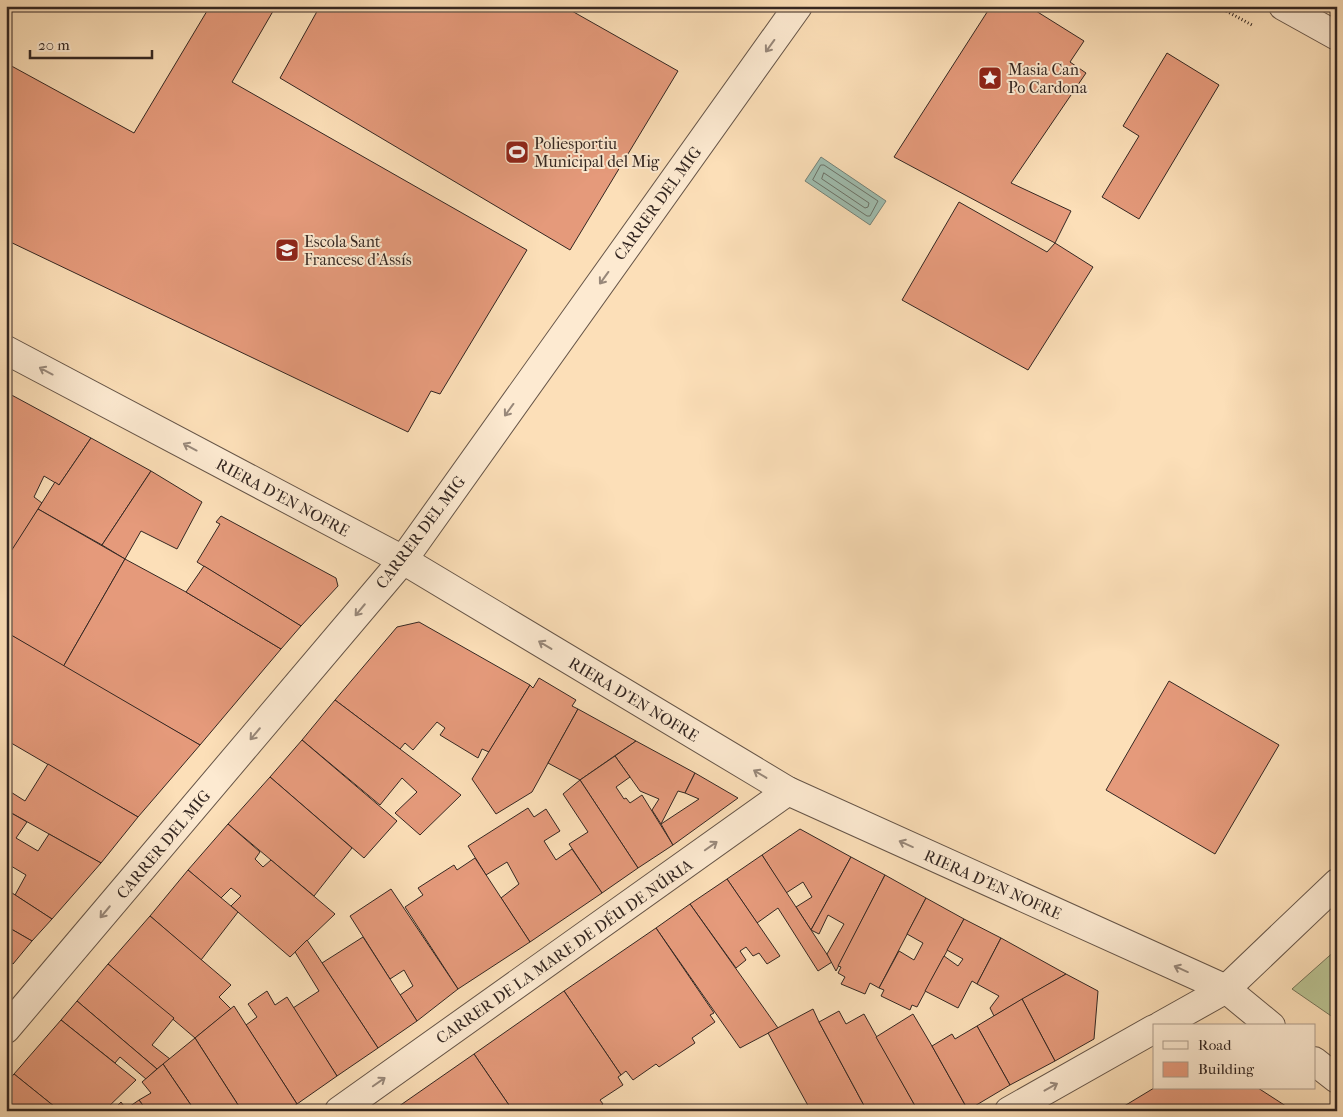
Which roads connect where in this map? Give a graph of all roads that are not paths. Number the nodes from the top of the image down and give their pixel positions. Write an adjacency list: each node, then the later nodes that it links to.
1 (798, 6): 5 (street, CARRER DEL MIG, one-way to 5)
2 (1283, 6): 3 (street)
3 (1337, 36)
4 (6, 350): 5 (street, RIERA D'EN NOFRE, one-way to 4)
5 (403, 560): 6 (street, RIERA D'EN NOFRE, one-way to 5); 11 (street, CARRER DEL MIG, one-way to 11)
6 (788, 791): 8 (street, RIERA D'EN NOFRE, one-way to 6); 15 (street, CARRER DE LA MARE DE DÉU DE NÚRIA, one-way to 6)
7 (1337, 883): 8 (street)
8 (1226, 989): 9 (street); 10 (street, RIERA D'EN NOFRE)
9 (1164, 1024)
10 (1269, 1024)
11 (6, 1028)
12 (1153, 1030): 16 (street, one-way to 12)
13 (1316, 1063): 14 (street)
14 (1337, 1079)
15 (339, 1111)
16 (1009, 1111)

